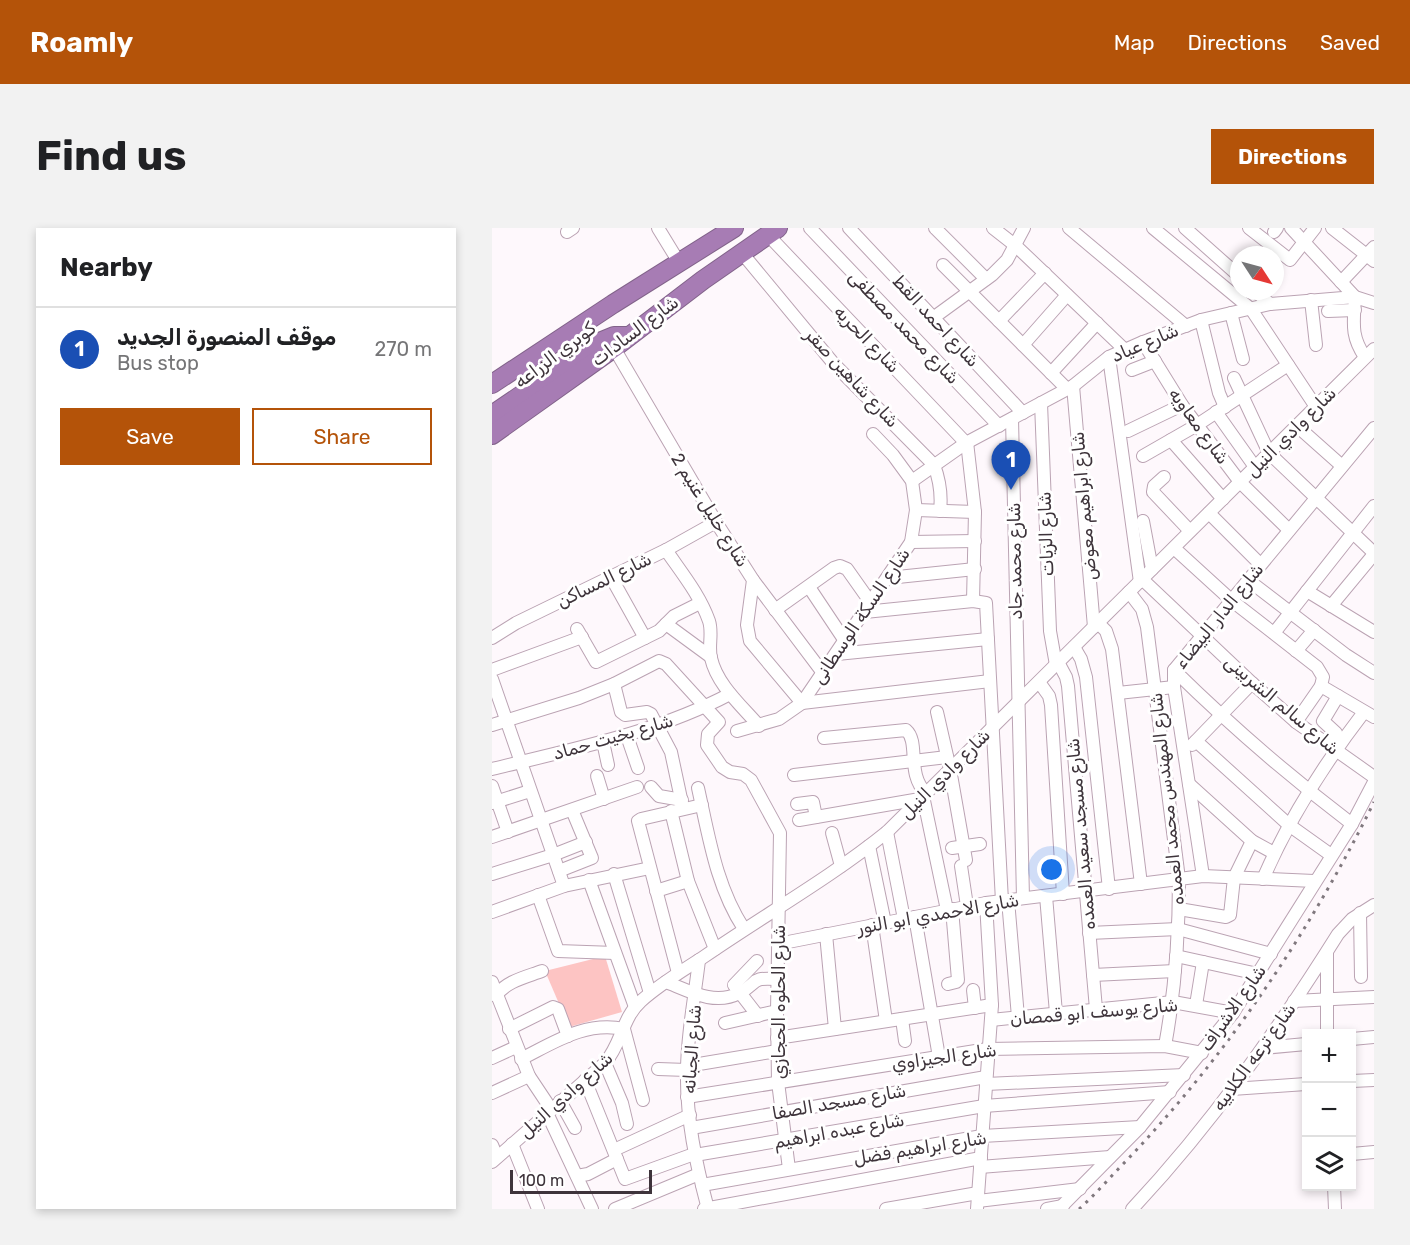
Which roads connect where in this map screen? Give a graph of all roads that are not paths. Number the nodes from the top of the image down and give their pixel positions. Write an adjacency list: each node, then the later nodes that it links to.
1 (658, 228): 20 (street)
2 (734, 228): 20 (highway, شارع السادات)
3 (810, 228): 68 (street, شارع محمد مصطفى)
4 (849, 228): 38 (street, شارع احمد القط)
5 (935, 228): 24 (street)
6 (993, 228): 17 (street)
7 (1024, 228): 17 (street)
8 (1069, 228): 42 (street)
9 (1185, 228): 22 (street)
10 (1249, 228): 16 (street)
11 (1292, 228): 16 (street)
12 (1315, 228): 16 (street)
13 (1336, 229): 19 (street)
14 (1160, 230): 34 (street)
15 (773, 232): 18 (highway, شارع السادات); 75 (street, شارع الحريه)
16 (1305, 242): 25 (street)
17 (1016, 246): 23 (street); 24 (street)
18 (742, 253): 43 (highway, شارع السادات); 78 (street, شارع شاهين صقر)
19 (1371, 254): 25 (street)
20 (680, 264): 32 (highway, شارع السادات)
21 (943, 264): 26 (street)
22 (1230, 268)
23 (1045, 273): 27 (street); 40 (street)
24 (986, 279): 26 (street)
25 (1341, 282): 28 (street)
26 (970, 292): 38 (street); 40 (street)
27 (1067, 295): 41 (street); 45 (street)
28 (1355, 297): 30 (street, شارع عياد); 31 (street, شارع عياد); 35 (street)
29 (1265, 300): 33 (street)
30 (1311, 300): 33 (street, شارع عياد); 46 (street)
31 (1374, 303)
32 (613, 304): 57 (highway, شارع السادات); 60 (highway, كوبري الزراعه)
33 (1270, 304): 34 (street, شارع عياد)
34 (1251, 309): 37 (street, شارع عياد); 53 (street)
35 (1354, 310): 36 (street); 49 (street)
36 (1328, 311)
37 (1231, 313): 39 (street, شارع عياد); 51 (street)
38 (933, 318): 66 (street, شارع احمد القط)
39 (1201, 320): 42 (street, شارع عياد); 64 (street)
40 (999, 321): 45 (street)
41 (1097, 323): 48 (street); 55 (street)
42 (1185, 326): 44 (street, شارع عياد)
43 (630, 336): 47 (highway, شارع السادات); 65 (highway, كوبري الزراعه)
44 (1143, 342): 48 (street, شارع عياد); 52 (street, شارع معاويه)
45 (1023, 345): 55 (street)
46 (1316, 345)
47 (614, 348): 73 (highway, شارع السادات); 92 (street, شارع خليل غنيم 2)
48 (1124, 349): 50 (street, شارع عياد)
49 (1370, 353): 63 (street, شارع وادي النيل)
50 (1109, 357): 58 (street, شارع عياد); 107 (street)
51 (1243, 359)
52 (1155, 361): 54 (street); 62 (street, شارع معاويه)
53 (1288, 365): 59 (street); 63 (street)
54 (1132, 370)
55 (1051, 373): 58 (street)
56 (1234, 378): 59 (street)
57 (492, 384)
58 (1070, 387): 61 (street, شارع عياد); 120 (street, شارع ابراهيم معوض)
59 (1242, 395): 64 (street); 76 (street)
60 (492, 402)
61 (1041, 403): 66 (street, شارع عياد); 133 (street, شارع الزيات)
62 (1182, 405): 67 (street, شارع معاويه); 71 (street)
63 (1316, 407): 69 (street, شارع وادي النيل)
64 (1220, 409): 67 (street); 80 (street)
65 (492, 415)
66 (1017, 416): 68 (street, شارع عياد); 150 (street, شارع محمد جاد)
67 (1197, 425): 74 (street); 83 (street, شارع معاويه)
68 (999, 426): 75 (street, شارع عياد)
69 (1297, 426): 76 (street, شارع وادي النيل); 79 (street)
70 (1374, 428): 79 (street, شارع الدار البيضاء)
71 (1128, 431)
72 (873, 434): 82 (street, شارع السكة الوسطانى)
73 (492, 435)
74 (1171, 440): 77 (street); 85 (street)
75 (967, 442): 78 (street, شارع عياد); 89 (street)
76 (1269, 453): 80 (street, شارع وادي النيل); 84 (street)
77 (1143, 456)
78 (934, 465): 82 (street, شارع عياد); 88 (street)
79 (1342, 466): 84 (street, شارع الدار البيضاء)
80 (1255, 467): 83 (street, شارع وادي النيل)
81 (1164, 477): 94 (street)
82 (912, 481): 87 (street, شارع السكة الوسطانى)
83 (1240, 482): 85 (street, شارع وادي النيل); 93 (street, شارع معاويه)
84 (1317, 497): 93 (street, شارع الدار البيضاء); 95 (street)
85 (1223, 499): 90 (street, شارع وادي النيل)
86 (1374, 506): 95 (street)
87 (916, 510): 88 (street); 97 (street, شارع السكة الوسطانى)
88 (940, 511): 89 (street)
89 (975, 512): 96 (street)
90 (1209, 513): 94 (street, شارع وادي النيل); 101 (street)
91 (1143, 521): 103 (street)
92 (716, 522): 99 (street, شارع المساكن); 106 (street, شارع خليل غنيم 2)
93 (1289, 530): 101 (street, شارع الدار البيضاء)
94 (1190, 531): 98 (street, شارع وادي النيل)
95 (1353, 533): 100 (street); 110 (street)
96 (975, 541): 97 (street); 102 (street)
97 (910, 542): 105 (street, شارع السكة الوسطانى)
98 (1174, 548): 103 (street, شارع وادي النيل); 112 (street)
99 (666, 550): 104 (street, شارع المساكن); 114 (street)
100 (1374, 554): 115 (street)
101 (1260, 564): 108 (street, شارع الدار البيضاء)
102 (975, 569): 105 (street); 113 (street)
103 (1152, 569): 107 (street, شارع وادي النيل)
104 (611, 577): 125 (street, شارع المساكن); 126 (street)
105 (888, 578): 116 (street, شارع السكة الوسطانى)
106 (753, 580): 117 (street); 151 (street, شارع خليل غنيم 2)
107 (1141, 580): 111 (street, شارع وادي النيل); 124 (street, شارع سالم الشربينى)
108 (1248, 580): 112 (street, شارع الدار البيضاء); 118 (street)
109 (808, 586): 116 (street); 117 (street); 128 (street)
110 (1307, 591): 115 (street); 118 (street)
111 (1129, 592): 120 (street, شارع وادي النيل); 145 (street, شارع المهندس محمد العمده)
112 (1231, 600): 123 (street); 124 (street, شارع الدار البيضاء)
113 (979, 601): 116 (street); 127 (street)
114 (700, 603): 119 (street); 132 (street)
115 (1331, 606): 122 (street)
116 (868, 607): 128 (street, شارع السكة الوسطانى)
117 (775, 610): 136 (street)
118 (1290, 611): 121 (street); 123 (street)
119 (666, 624): 126 (street); 132 (street)
120 (1096, 625): 129 (street, شارع وادي النيل); 146 (street)
121 (1314, 630): 130 (street); 137 (street)
122 (1374, 632)
123 (1274, 633): 130 (street)
124 (1201, 635): 135 (street, شارع الدار البيضاء); 141 (street, شارع سالم الشربينى)
125 (492, 638)
126 (645, 638): 134 (street)
127 (988, 639): 131 (street); 139 (street)
128 (845, 641): 131 (street, شارع السكة الوسطانى)
129 (1074, 647): 133 (street, شارع وادي النيل); 225 (street)
130 (1296, 651): 143 (street)
131 (837, 654): 136 (street, شارع السكة الوسطانى)
132 (711, 657): 147 (street)
133 (1057, 664): 140 (street, شارع وادي النيل); 227 (street, شارع مسجد سعيد العمده)
134 (492, 670)
135 (1174, 670): 144 (street, شارع الدار البيضاء); 156 (street)
136 (824, 673): 151 (street, شارع السكة الوسطانى)
137 (1374, 673)
138 (492, 680): 157 (street)
139 (990, 681): 151 (street); 162 (street)
140 (1039, 682): 150 (street, شارع وادي النيل); 228 (street)
141 (1252, 683): 156 (street); 158 (street, شارع سالم الشربينى)
142 (614, 684): 152 (street); 157 (street); 160 (street)
143 (1321, 686): 148 (street); 149 (street)
144 (1174, 687): 145 (street); 169 (street, شارع الدار البيضاء)
145 (1155, 689): 146 (street); 218 (street, شارع المهندس محمد العمده)
146 (1118, 693): 223 (street)
147 (730, 694): 152 (street, شارع بخيت حماد); 161 (street)
148 (1338, 696): 154 (street); 155 (street)
149 (1308, 702): 155 (street); 158 (street)
150 (1017, 703): 162 (street, شارع وادي النيل); 231 (street, شارع محمد جاد)
151 (802, 704): 161 (street, شارع السكة الوسطانى)
152 (706, 707): 160 (street, شارع بخيت حماد); 236 (street, شارع الحلوه الحجازي)
153 (937, 712): 172 (street)
154 (1369, 714): 168 (street)
155 (1325, 715): 168 (street)
156 (1221, 716): 166 (street); 186 (street)
157 (506, 721): 159 (street); 171 (street)
158 (1296, 722): 168 (street, شارع سالم الشربينى)
159 (492, 724)
160 (657, 725): 164 (street, شارع بخيت حماد); 192 (street)
161 (759, 726): 163 (street, شارع السكة الوسطانى)
162 (994, 726): 172 (street, شارع وادي النيل); 232 (street)
163 (737, 731)
164 (627, 736): 167 (street, شارع بخيت حماد); 174 (street)
165 (824, 738): 170 (street)
166 (1196, 741): 169 (street); 198 (street)
167 (603, 742): 171 (street, شارع بخيت حماد); 173 (street)
168 (1332, 748): 178 (street, شارع سالم الشربينى); 186 (street)
169 (1185, 753): 180 (street, شارع الدار البيضاء)
170 (913, 761): 172 (street); 176 (street); 187 (street)
171 (520, 762): 175 (street, شارع بخيت حماد); 185 (street)
172 (949, 763): 187 (street, شارع وادي النيل); 207 (street)
173 (608, 765)
174 (638, 768)
175 (492, 769)
176 (794, 775)
177 (597, 776): 188 (street)
178 (1374, 777)
179 (1374, 782): 197 (street, شارع الاشراف)
180 (1189, 784): 203 (street); 216 (street, شارع الدار البيضاء)
181 (492, 786): 189 (street)
182 (651, 787): 192 (street)
183 (637, 788): 188 (street)
184 (698, 788): 191 (street)
185 (530, 791): 189 (street); 196 (street)
186 (1309, 791): 197 (street); 198 (street)
187 (923, 796): 194 (street); 200 (street, شارع وادي النيل); 238 (street)
188 (604, 799): 193 (street)
189 (495, 802): 199 (street)
190 (797, 804): 194 (street)
191 (702, 805): 192 (street); 244 (street)
192 (678, 806): 212 (street); 221 (street)
193 (572, 810): 196 (street); 204 (street)
194 (816, 817): 195 (street)
195 (799, 820)
196 (541, 821): 199 (street); 209 (street)
197 (1352, 824): 210 (street, شارع الاشراف)
198 (1289, 825): 208 (street); 210 (street)
199 (508, 832): 202 (street)
200 (887, 832): 206 (street, شارع وادي النيل); 241 (street)
201 (832, 833): 211 (street)
202 (492, 837)
203 (1252, 841): 208 (street); 217 (street)
204 (586, 842): 209 (street); 213 (street)
205 (980, 844): 207 (street)
206 (869, 846): 211 (street, شارع وادي النيل); 242 (street)
207 (958, 847): 235 (street)
208 (1274, 853): 219 (street)
209 (553, 855): 213 (street); 214 (street)
210 (1331, 855): 222 (street, شارع الاشراف)
211 (841, 866): 236 (street, شارع وادي النيل)
212 (650, 867): 215 (street); 226 (street)
213 (559, 871): 224 (street)
214 (492, 874)
215 (614, 874): 220 (street); 268 (street)
216 (1203, 876): 217 (street, شارع الاحمدي ابو النور); 218 (street, شارع الاحمدي ابو النور)
217 (1234, 878): 219 (street, شارع الاحمدي ابو النور); 237 (street)
218 (1179, 879): 223 (street, شارع الاحمدي ابو النور); 237 (street, شارع المهندس محمد العمده)
219 (1263, 879): 222 (street, شارع الاحمدي ابو النور)
220 (589, 880): 224 (street); 251 (street)
221 (688, 881): 226 (street); 249 (street)
222 (1314, 881): 252 (street, شارع الاشراف)
223 (1141, 884): 225 (street, شارع الاحمدي ابو النور)
224 (564, 886): 229 (street)
225 (1109, 889): 227 (street, شارع الاحمدي ابو النور)
226 (656, 891): 259 (street)
227 (1086, 891): 228 (street, شارع الاحمدي ابو النور); 246 (street, شارع مسجد سعيد العمده)
228 (1063, 894): 230 (street, شارع الاحمدي ابو النور)
229 (538, 895): 239 (street); 251 (street)
230 (1046, 896): 231 (street, شارع الاحمدي ابو النور); 282 (street)
231 (1023, 898): 232 (street, شارع الاحمدي ابو النور)
232 (1005, 901): 233 (street, شارع الاحمدي ابو النور); 286 (street)
233 (986, 903): 235 (street, شارع الاحمدي ابو النور); 276 (street)
234 (1374, 904): 240 (street, شارع ترعه الكلابيه)
235 (967, 906): 238 (street, شارع الاحمدي ابو النور)
236 (780, 907): 244 (street, شارع وادي النيل); 248 (street, شارع الحلوه الحجازي)
237 (1179, 909): 245 (street, شارع المهندس محمد العمده)
238 (949, 910): 241 (street, شارع الاحمدي ابو النور); 266 (street)
239 (492, 912)
240 (1360, 913): 250 (street, شارع ترعه الكلابيه); 262 (street)
241 (910, 918): 242 (street, شارع الاحمدي ابو النور); 284 (street)
242 (885, 923): 243 (street, شارع الاحمدي ابو النور)
243 (872, 925): 247 (street, شارع الاحمدي ابو النور); 289 (street)
244 (744, 929): 249 (street, شارع وادي النيل)
245 (1178, 929): 246 (street); 252 (street); 253 (street, شارع المهندس محمد العمده)
246 (1089, 933): 261 (street, شارع مسجد سعيد العمده)
247 (826, 934): 248 (street, شارع الاحمدي ابو النور); 293 (street)
248 (778, 944): 263 (street, شارع الحلوه الحجازي)
249 (715, 949): 254 (street, شارع وادي النيل)
250 (1327, 952): 272 (street); 273 (street, شارع ترعه الكلابيه)
251 (615, 953): 278 (street)
252 (1271, 954): 260 (street, شارع الاشراف)
253 (1176, 956): 256 (street); 258 (street, شارع المهندس محمد العمده)
254 (699, 960): 259 (street, شارع وادي النيل); 269 (street, شارع الجبانه)
255 (757, 961): 270 (street)
256 (1203, 962): 260 (street); 277 (street)
257 (542, 971): 274 (street)
258 (1175, 971): 261 (street); 275 (street, شارع المهندس محمد العمده)
259 (678, 973): 265 (street, شارع وادي النيل)
260 (1258, 974): 283 (street, شارع الاشراف)
261 (1093, 975): 280 (street, شارع مسجد سعيد العمده)
262 (1361, 977)
263 (777, 979): 270 (street); 281 (street, شارع الحلوه الحجازي)
264 (492, 982): 274 (street)
265 (666, 982): 268 (street, شارع وادي النيل); 269 (street)
266 (948, 984)
267 (973, 990): 279 (street)
268 (650, 993): 278 (street, شارع وادي النيل)
269 (695, 993): 270 (street); 309 (street, شارع الجبانه)
270 (740, 993): 285 (street)
271 (1374, 997): 272 (street)
272 (1326, 1000): 273 (street); 294 (street)
273 (1294, 1001): 302 (street, شارع ترعه الكلابيه)
274 (496, 1002): 291 (street)
275 (1173, 1002): 277 (street, شارع يوسف ابو قمصان); 280 (street, شارع يوسف ابو قمصان); 301 (street, شارع المهندس محمد العمده)
276 (992, 1005): 279 (street); 288 (street)
277 (1196, 1005): 283 (street, شارع يوسف ابو قمصان)
278 (635, 1007): 292 (street, شارع وادي النيل)
279 (975, 1008): 284 (street)
280 (1096, 1009): 282 (street, شارع يوسف ابو قمصان)
281 (777, 1011): 285 (street); 299 (street, شارع الحلوه الحجازي)
282 (1056, 1013): 286 (street, شارع يوسف ابو قمصان)
283 (1233, 1013): 305 (street, شارع الاشراف)
284 (932, 1014): 287 (street); 306 (street)
285 (758, 1016): 290 (street)
286 (1018, 1017): 288 (street, شارع يوسف ابو قمصان)
287 (902, 1019): 289 (street); 298 (street)
288 (991, 1020): 303 (street)
289 (886, 1022): 293 (street)
290 (725, 1023)
291 (509, 1029): 295 (street); 304 (street)
292 (624, 1029): 295 (street); 308 (street, شارع وادي النيل); 323 (street)
293 (835, 1029): 299 (street)
294 (1327, 1029)
295 (568, 1036): 304 (street)
296 (1374, 1037): 297 (street)
297 (1356, 1039)
298 (905, 1041)
299 (777, 1044): 309 (street); 317 (street, شارع الحلوه الحجازي)
300 (1302, 1044): 302 (street)
301 (1165, 1046): 303 (street, شارع الجيزاوي); 305 (street, شارع الجيزاوي)
302 (1263, 1048): 319 (street, شارع ترعه الكلابيه)
303 (988, 1049): 306 (street, شارع الجيزاوي); 314 (street)
304 (519, 1053): 307 (street); 312 (street)
305 (1202, 1053): 311 (street, شارع الاشراف)
306 (939, 1056): 317 (street, شارع الجيزاوي)
307 (492, 1058)
308 (605, 1063): 313 (street, شارع وادي النيل); 328 (street)
309 (687, 1068): 310 (street); 322 (street, شارع الجبانه)
310 (658, 1069)
311 (1184, 1075): 314 (street, شارع مسجد الصفا); 320 (street, شارع الاشراف)
312 (529, 1076): 321 (street); 325 (street)
313 (585, 1080): 325 (street, شارع وادي النيل); 338 (street)
314 (986, 1080): 324 (street); 326 (street, شارع مسجد الصفا)
315 (1374, 1080): 316 (street)
316 (1356, 1081)
317 (778, 1082): 322 (street, شارع الجيزاوي); 326 (street, شارع الحلوه الحجازي)
318 (1302, 1084): 319 (street)
319 (1232, 1089): 355 (street, شارع ترعه الكلابيه)
320 (1170, 1092): 324 (street, شارع عبده ابراهيم); 329 (street, شارع الاشراف)
321 (492, 1093)
322 (687, 1097): 327 (street, شارع الجبانه)
323 (643, 1100)
324 (984, 1106): 331 (street); 332 (street, شارع عبده ابراهيم)
325 (553, 1108): 330 (street); 333 (street, شارع وادي النيل); 343 (street)
326 (782, 1112): 327 (street, شارع مسجد الصفا); 332 (street, شارع الحلوه الحجازي)
327 (690, 1121): 336 (street, شارع الجبانه); 338 (street, شارع مسجد الصفا)
328 (627, 1125)
329 (1140, 1127): 331 (street, شارع ابراهيم فضل); 339 (street, شارع الاشراف)
330 (575, 1128)
331 (982, 1136): 341 (street); 342 (street, شارع ابراهيم فضل)
332 (786, 1139): 336 (street, شارع عبده ابراهيم); 342 (street, شارع الحلوه الحجازي)
333 (512, 1144): 340 (street, شارع وادي النيل); 349 (street)
334 (492, 1145): 340 (street)
335 (1374, 1152): 337 (street)
336 (694, 1154): 338 (street, شارع عبده ابراهيم); 344 (street, شارع الجبانه)
337 (1356, 1154)
338 (615, 1155): 343 (street, شارع مسجد الصفا)
339 (1110, 1157): 341 (street); 345 (street, شارع الاشراف)
340 (494, 1159)
341 (980, 1163): 347 (street); 352 (street)
342 (789, 1169): 344 (street, شارع ابراهيم فضل)
343 (578, 1176): 350 (street)
344 (700, 1180): 351 (street, شارع ابراهيم فضل); 352 (street, شارع الجبانه)
345 (1080, 1190): 347 (street); 348 (street, شارع الاشراف)
346 (1334, 1191): 356 (street)
347 (978, 1201): 353 (street)
348 (1061, 1208): 354 (street)
349 (538, 1209)
350 (592, 1209)
351 (615, 1209)
352 (707, 1209)
353 (886, 1209)
354 (1047, 1209)
355 (1132, 1209)
356 (1335, 1209)

